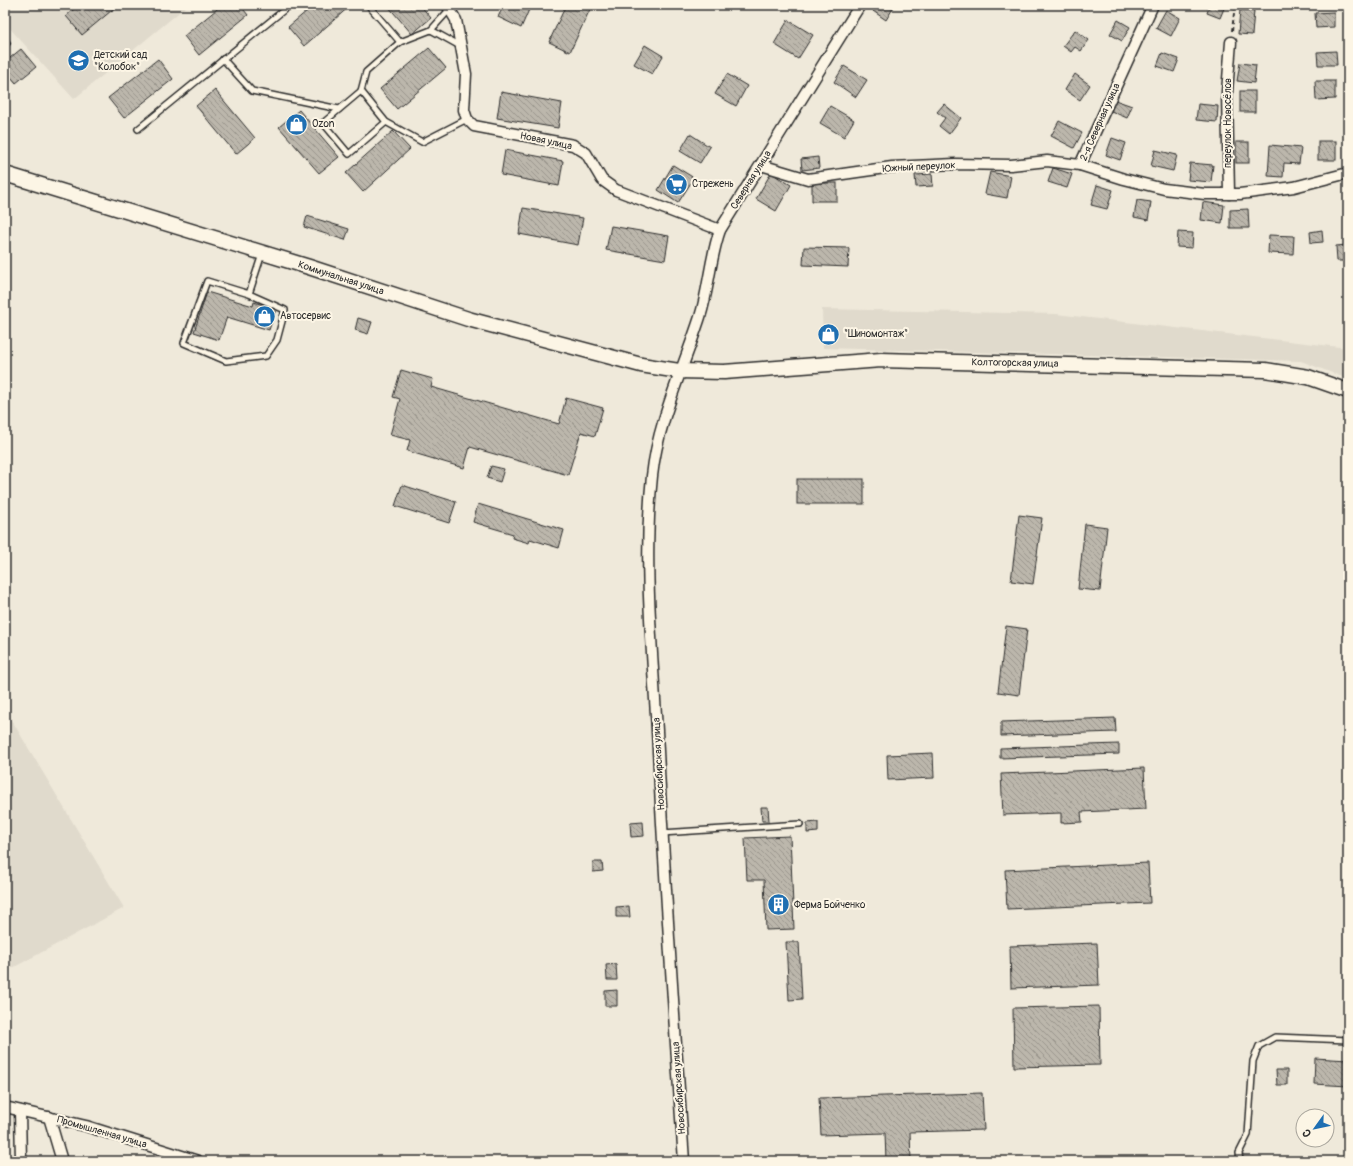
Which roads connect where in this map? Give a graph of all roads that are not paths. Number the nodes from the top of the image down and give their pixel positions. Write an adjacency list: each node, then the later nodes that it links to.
1 (290, 5): 10 (lane)
2 (368, 5): 7 (lane)
3 (860, 5): 16 (street, Северная улица)
4 (1153, 5): 17 (street, 2-я Северная улица)
5 (449, 7): 6 (lane); 9 (street)
6 (431, 30): 7 (lane); 9 (lane)
7 (400, 42): 11 (lane)
8 (1231, 42): 20 (street, переулок Новосёлов)
9 (461, 47): 13 (street)
10 (223, 59): 12 (lane); 15 (lane)
11 (361, 91): 12 (lane); 14 (lane)
12 (339, 109): 14 (lane)
13 (467, 119): 14 (lane); 21 (street, Новая улица)
14 (386, 122)
15 (138, 129)
16 (760, 165): 17 (street, Южный переулок); 21 (street, Северная улица)
17 (1080, 166): 20 (street, 2-я Северная улица)
18 (1348, 173): 20 (street, 2-я Северная улица)
19 (5, 174): 22 (main road, Коммунальная улица)
20 (1229, 194)
21 (720, 230): 24 (street, Северная улица)
22 (263, 253): 23 (lane); 24 (main road, Коммунальная улица)
23 (249, 294): 23 (lane)
24 (679, 371): 25 (main road, Колтогорская улица); 27 (street, Новосибирская улица)
25 (1348, 391)
26 (800, 824): 27 (lane)
27 (662, 833): 35 (street, Новосибирская улица)
28 (1348, 1040): 36 (lane)
29 (5, 1107): 30 (street, Промышленная улица)
30 (20, 1111): 31 (street, Промышленная улица); 32 (street)
31 (49, 1118): 33 (street); 34 (street, Промышленная улица)
32 (21, 1161)
33 (62, 1161)
34 (198, 1161)
35 (684, 1161)
36 (1240, 1161)

